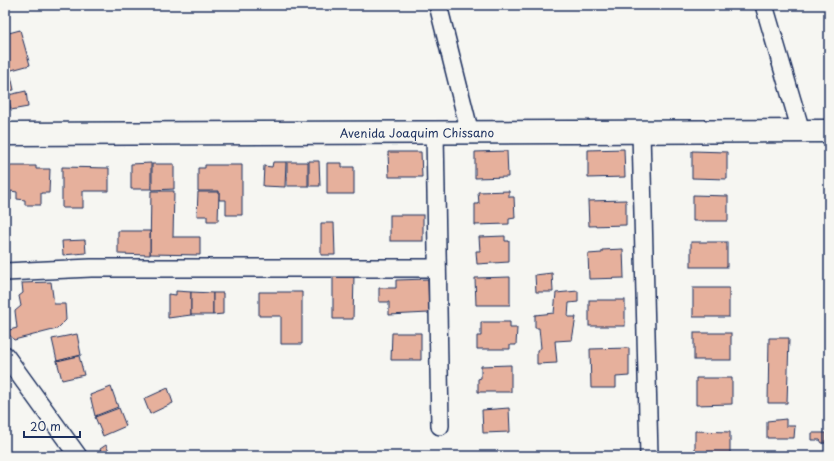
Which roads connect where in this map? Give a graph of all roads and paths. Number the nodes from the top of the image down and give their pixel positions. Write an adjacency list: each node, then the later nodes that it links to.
1 (438, 5): 6 (street)
2 (764, 5): 3 (street)
3 (801, 131): 4 (street, Avenida Joaquim Chissano); 5 (street, Avenida Joaquim Chissano)
4 (829, 131)
5 (641, 132): 6 (street, Avenida Joaquim Chissano); 14 (street)
6 (470, 133): 8 (street, Avenida Joaquim Chissano)
7 (5, 134): 8 (street, Avenida Joaquim Chissano)
8 (435, 134): 9 (street)
9 (437, 268): 10 (street); 12 (street)
10 (5, 272)
11 (5, 356): 13 (street)
12 (440, 426)
13 (78, 456)
14 (649, 456)

